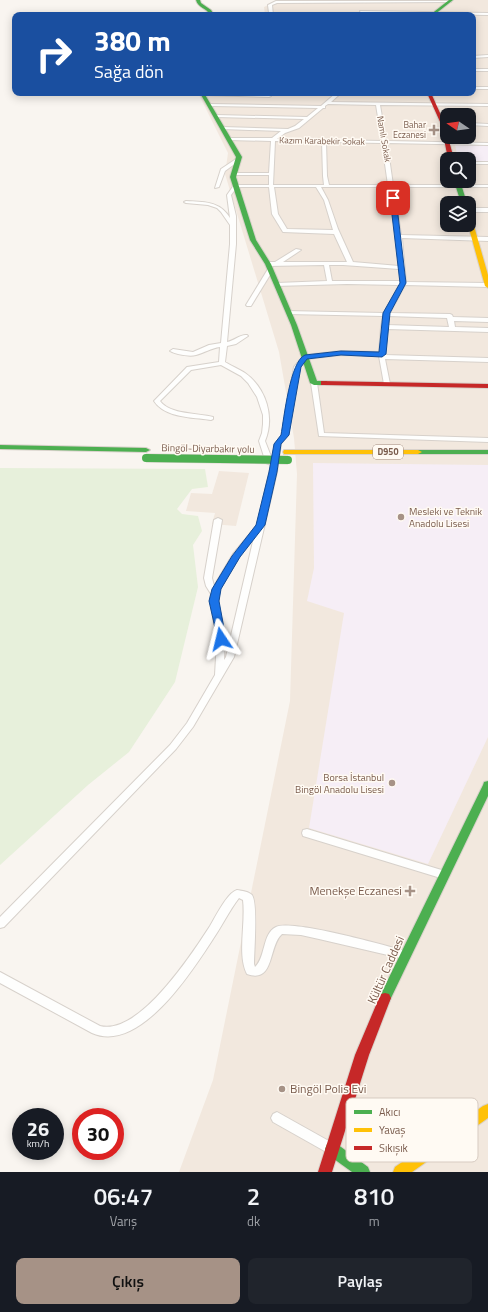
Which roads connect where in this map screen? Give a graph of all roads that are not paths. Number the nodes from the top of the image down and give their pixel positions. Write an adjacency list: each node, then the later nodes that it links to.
1 (198, 0): 4 (street)
2 (359, 1): 3 (street); 5 (street); 6 (street)
3 (450, 1): 7 (street)
4 (210, 12)
5 (271, 12)
6 (360, 12)
7 (437, 12)
8 (476, 14): 9 (street)
9 (488, 14)
10 (488, 56): 11 (street)
11 (476, 57)
12 (476, 70): 13 (street)
13 (488, 70)
14 (476, 88): 15 (street)
15 (488, 88)
16 (204, 96): 21 (street)
17 (268, 96): 25 (street)
18 (336, 96): 22 (street)
19 (430, 96): 23 (street)
20 (378, 104): 22 (street); 23 (street); 37 (street, Namlı Sokak)
21 (211, 105): 25 (street); 27 (street)
22 (326, 105): 25 (street); 28 (street)
23 (434, 105): 24 (street); 26 (street)
24 (488, 105)
25 (265, 107)
26 (440, 115)
27 (216, 116): 28 (street); 31 (street)
28 (307, 118): 32 (street)
29 (476, 124): 30 (street)
30 (488, 125)
31 (222, 128): 32 (street); 33 (street)
32 (289, 130): 34 (street)
33 (229, 139): 34 (street, Kazım Karabekir Sokak); 44 (street)
34 (273, 140): 35 (street, Kazım Karabekir Sokak); 42 (street)
35 (287, 140): 36 (street, Kazım Karabekir Sokak); 42 (street)
36 (324, 141): 37 (street, Kazım Karabekir Sokak); 55 (street)
37 (385, 143): 38 (street, Kazım Karabekir Sokak); 50 (street, Namlı Sokak)
38 (440, 144)
39 (447, 144): 43 (street)
40 (476, 144): 41 (street, Kazım Karabekir Sokak)
41 (488, 144)
42 (274, 150): 48 (street)
43 (449, 152)
44 (238, 160): 47 (street); 57 (street)
45 (476, 163): 46 (street)
46 (488, 163)
47 (233, 174): 48 (street); 52 (street)
48 (272, 174): 53 (street)
49 (440, 184): 50 (street)
50 (391, 185): 55 (street); 64 (street, Namlı Sokak)
51 (476, 185): 56 (street)
52 (236, 186): 53 (street); 61 (street); 70 (street)
53 (271, 186): 54 (street); 62 (street)
54 (317, 186): 55 (street); 62 (street)
55 (327, 186)
56 (488, 186)
57 (217, 187)
58 (186, 202): 61 (street)
59 (476, 210): 60 (street)
60 (488, 210)
61 (232, 226): 86 (street)
62 (337, 232): 69 (street)
63 (474, 232): 65 (street)
64 (399, 236): 65 (street); 72 (street, Namlı Sokak)
65 (476, 239): 66 (street); 71 (street)
66 (488, 239)
67 (298, 250): 70 (street)
68 (326, 264): 69 (street); 70 (street); 73 (street)
69 (351, 264): 72 (street)
70 (271, 266): 75 (street); 77 (street)
71 (485, 266): 76 (street)
72 (402, 268): 74 (street, Namlı Sokak)
73 (330, 282): 74 (street); 75 (street)
74 (403, 283): 76 (street); 79 (street)
75 (277, 285): 78 (street)
76 (488, 286)
77 (249, 305)
78 (288, 312): 79 (street); 89 (street)
79 (387, 313): 80 (street); 82 (street)
80 (451, 319): 81 (street); 83 (street)
81 (488, 320)
82 (384, 327): 83 (street); 88 (street)
83 (452, 329): 84 (street)
84 (488, 330)
85 (245, 336): 86 (street)
86 (223, 345): 87 (street); 91 (street)
87 (173, 351)
88 (382, 356): 89 (street); 90 (street); 93 (street)
89 (305, 357): 92 (street); 103 (street)
90 (488, 360)
91 (222, 363): 95 (street); 103 (street)
92 (314, 383): 93 (street); 96 (street)
93 (387, 384): 94 (street)
94 (488, 386)
95 (212, 418)
96 (488, 440)
97 (0, 447): 99 (street, Bingöl-Diyarbakır yolu / D950)
98 (488, 452): 101 (street, Bingöl-Diyarbakır yolu / D950)
99 (146, 454): 100 (street, Bingöl-Diyarbakır yolu / D950); 101 (street, Bingöl-Diyarbakır yolu / D950)
100 (0, 455)
101 (288, 456): 102 (street, Bingöl-Diyarbakır yolu / D950)
102 (488, 461)
103 (273, 472): 105 (street)
104 (218, 520): 106 (street)
105 (260, 525): 106 (street); 107 (street)
106 (215, 594): 107 (street)
107 (219, 677): 111 (street)
108 (488, 785): 110 (street, Kültür Caddesi)
109 (307, 833): 110 (street)
110 (444, 875): 112 (street, Kültür Caddesi)
111 (0, 924)
112 (405, 955): 113 (street); 114 (street, Kültür Caddesi)
113 (0, 977)
114 (348, 1098)
115 (346, 1105): 119 (street, Kültür Caddesi)
116 (488, 1110): 117 (street)
117 (478, 1117)
118 (277, 1118): 119 (street)
119 (332, 1149): 120 (street); 123 (street, Kültür Caddesi)
120 (346, 1159)
121 (350, 1162): 124 (street)
122 (414, 1162): 125 (street)
123 (325, 1172)
124 (363, 1172)
125 (400, 1172)

